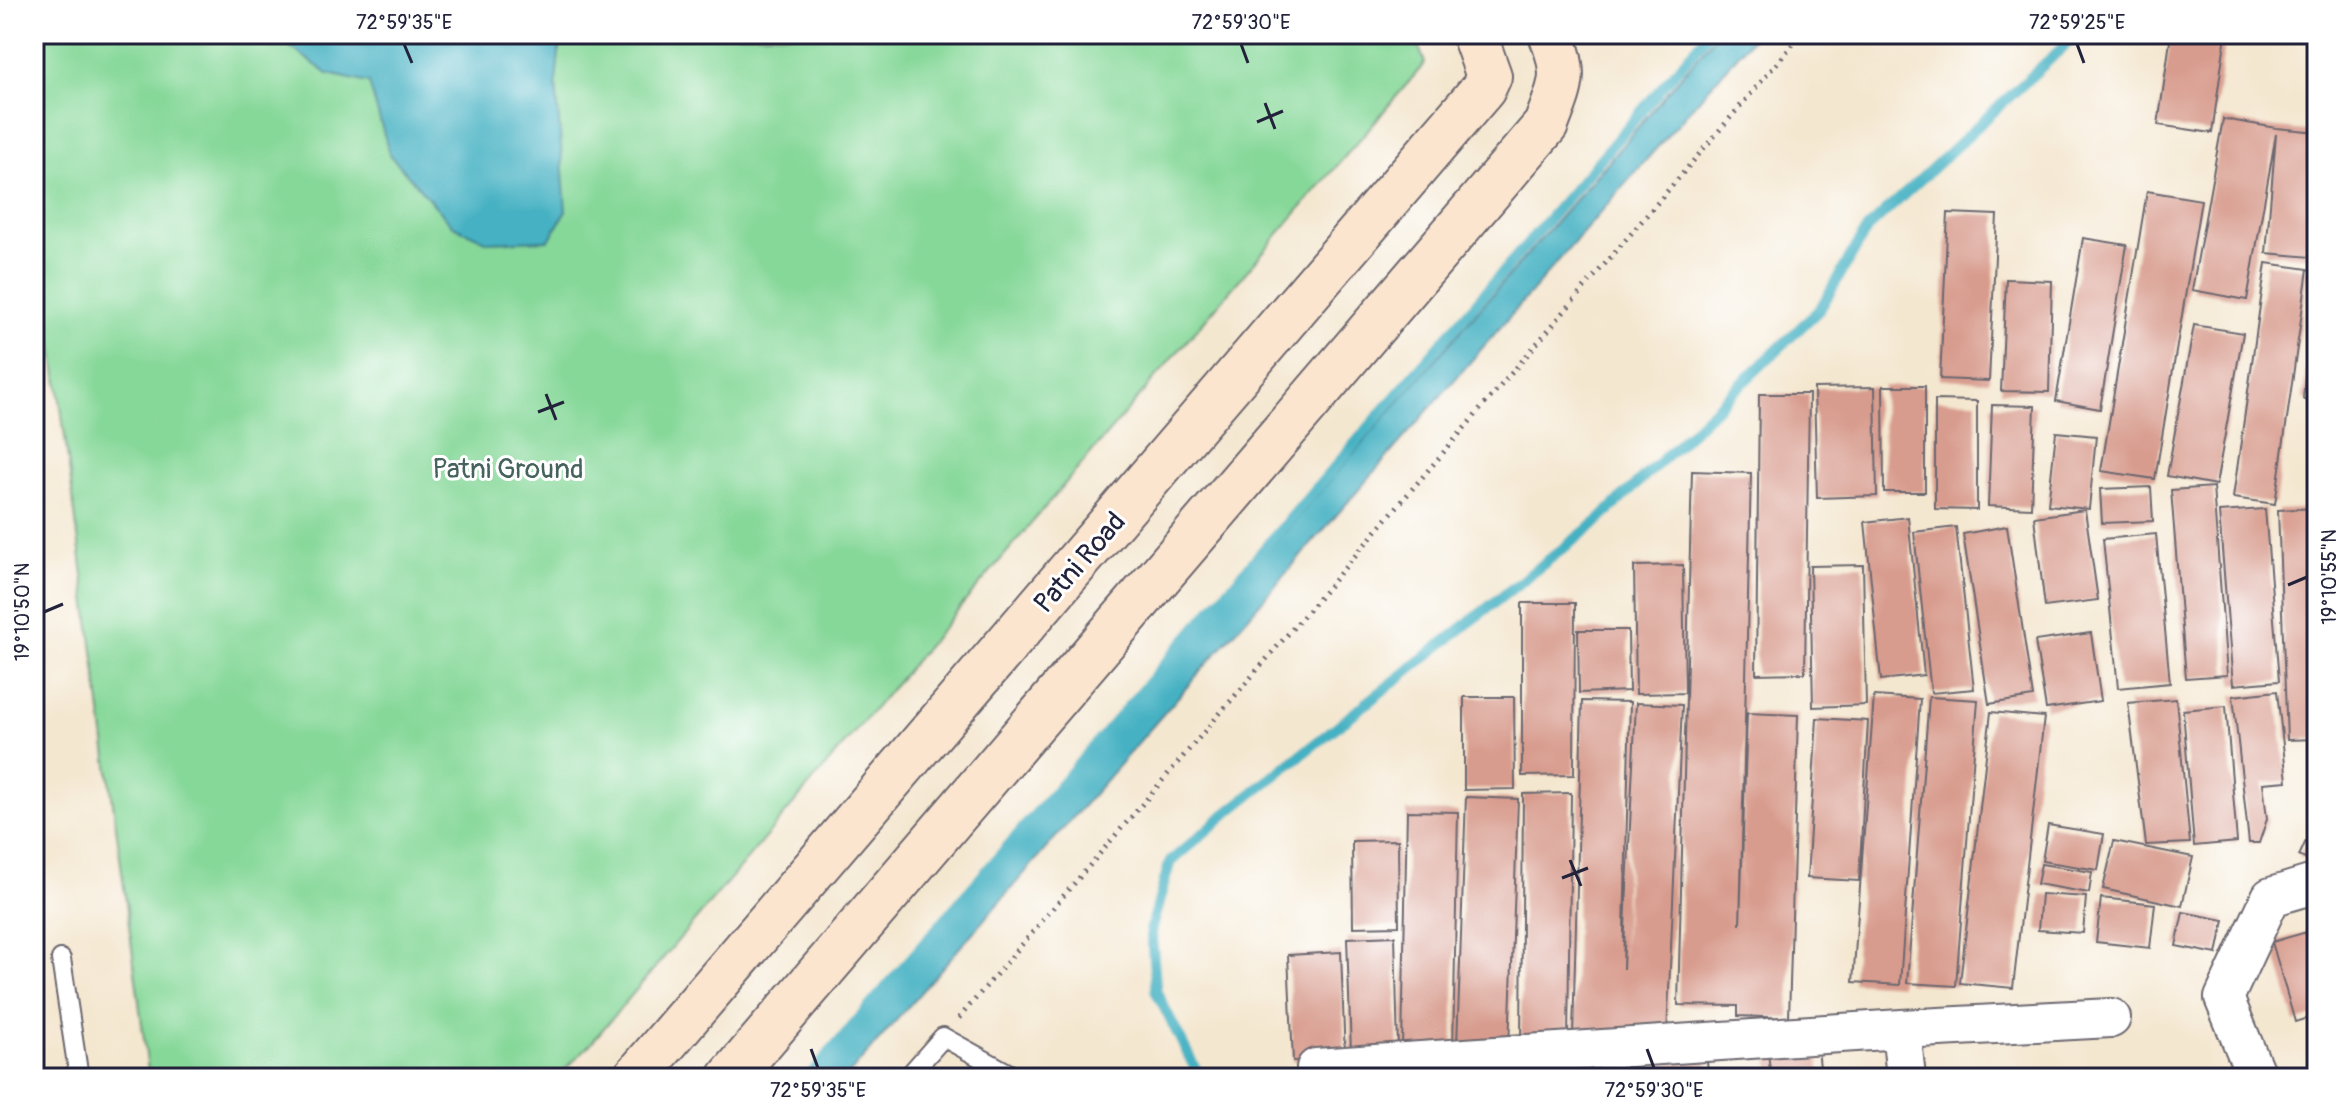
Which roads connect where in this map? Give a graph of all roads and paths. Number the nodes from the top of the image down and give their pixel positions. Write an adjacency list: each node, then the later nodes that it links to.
1 (1474, 34): 11 (main road, Patni Road)
2 (1551, 34): 12 (main road)
3 (1802, 34): 8 (path)
4 (2317, 883): 16 (street)
5 (61, 959): 10 (lane)
6 (2111, 1018): 7 (street)
7 (1901, 1029): 9 (street); 15 (street)
8 (943, 1037): 13 (lane); 14 (lane)
9 (1316, 1068)
10 (79, 1078)
11 (635, 1078)
12 (730, 1078)
13 (907, 1078)
14 (1017, 1078)
15 (1906, 1078)
16 (2257, 1078)

